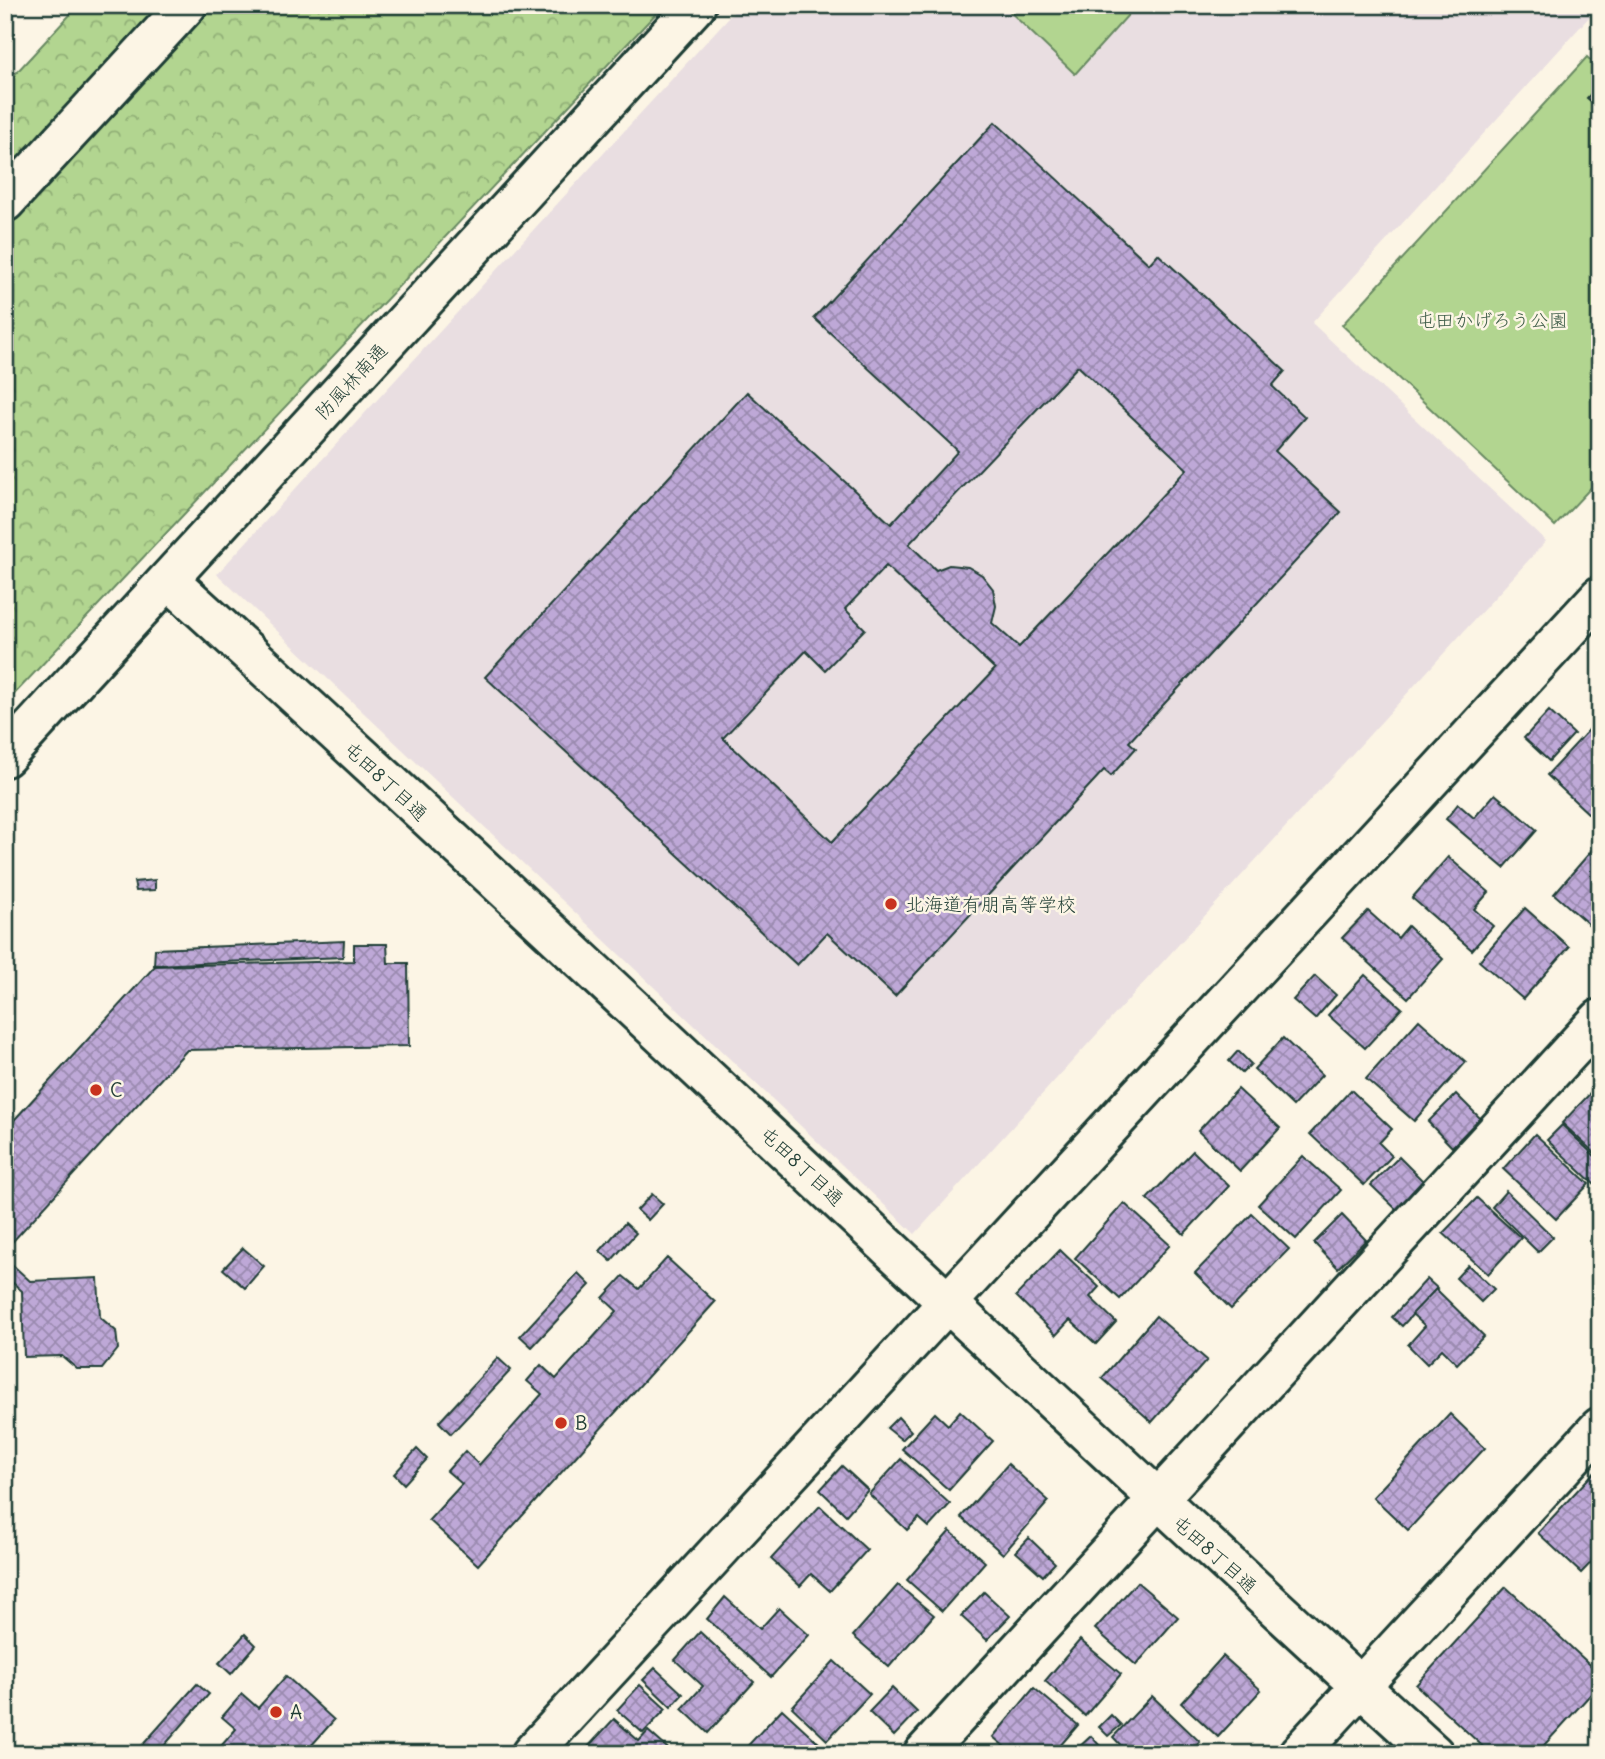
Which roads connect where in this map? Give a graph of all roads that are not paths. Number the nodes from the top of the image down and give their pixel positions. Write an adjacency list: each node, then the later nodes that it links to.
1 (187, 5): 3 (street)
2 (696, 5): 4 (street, 防風林南通)
3 (5, 202)
4 (169, 580): 6 (street, 防風林南通); 8 (street, 屯田8丁目通)
5 (1600, 596): 8 (street)
6 (5, 757)
7 (1600, 1019): 10 (street)
8 (947, 1300): 10 (street, 屯田8丁目通); 12 (street)
9 (1600, 1427): 11 (street)
10 (1157, 1500): 11 (street, 屯田8丁目通); 13 (street)
11 (1360, 1687): 14 (street); 15 (street, 屯田8丁目通)
12 (531, 1754)
13 (923, 1754)
14 (1298, 1754)
15 (1434, 1754)

